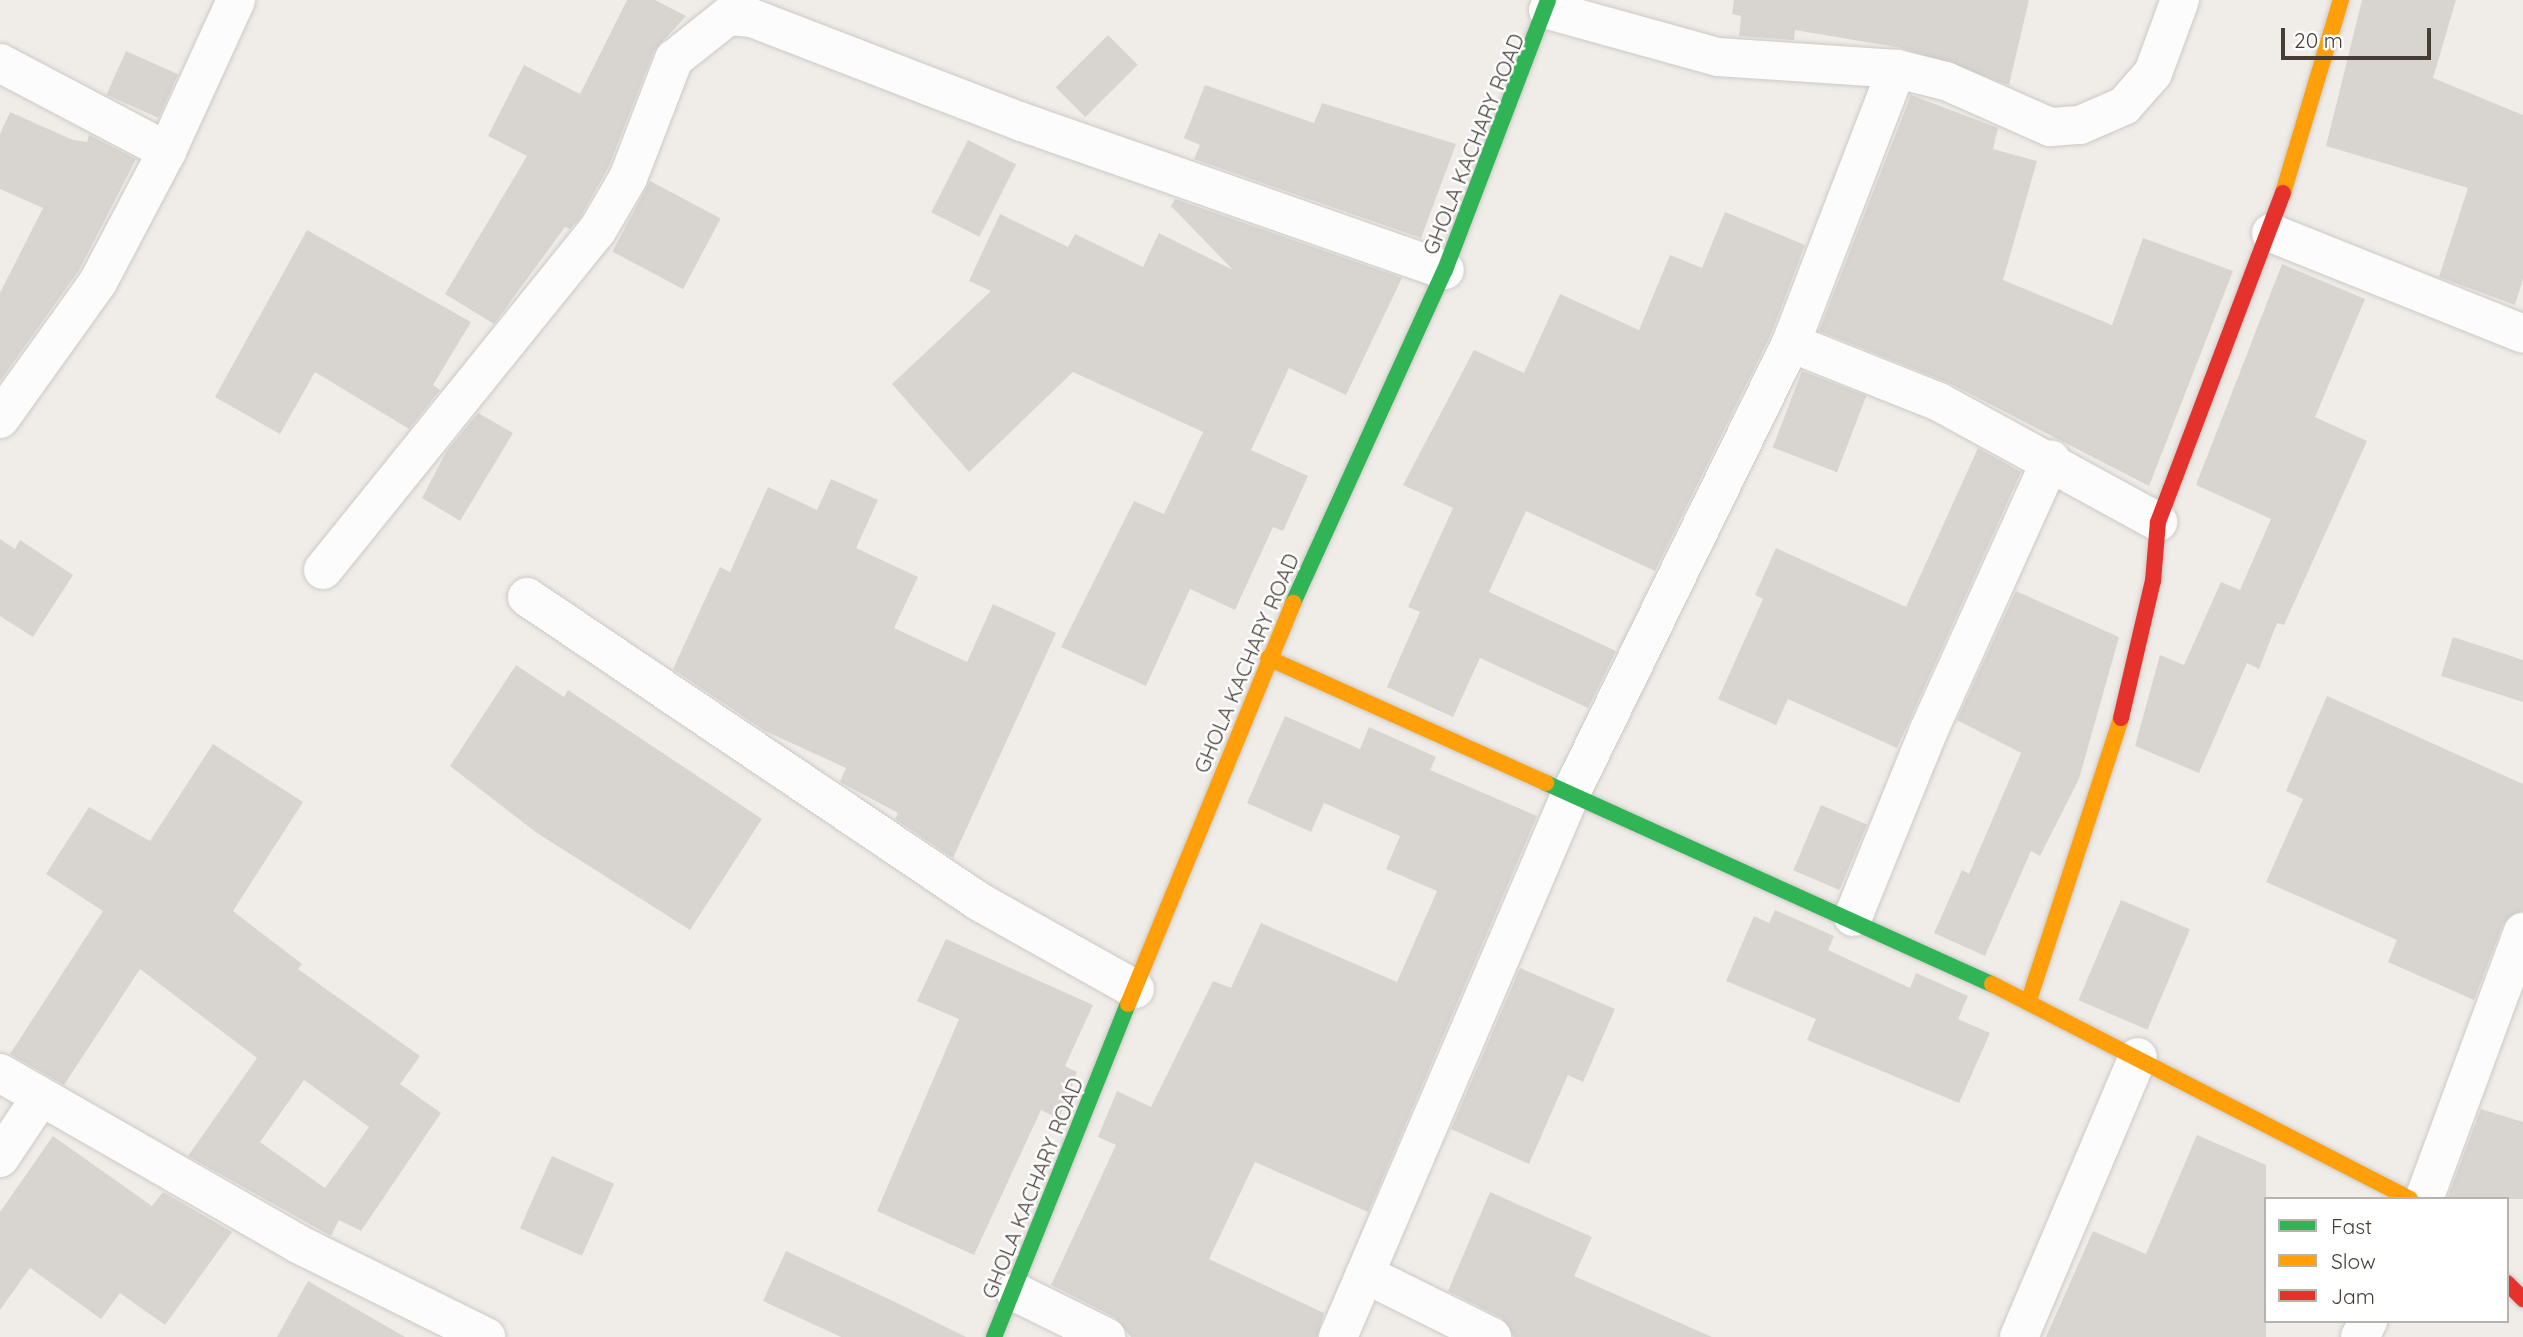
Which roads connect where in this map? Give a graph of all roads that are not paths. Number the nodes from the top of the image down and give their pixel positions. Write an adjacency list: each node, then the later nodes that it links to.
1 (236, 0): 7 (street)
2 (2180, 0): 6 (street)
3 (2341, 0): 8 (street)
4 (1548, 5): 6 (street); 9 (street, GHOLA KACHARY ROAD)
5 (0, 62): 7 (street)
6 (1897, 69): 11 (street)
7 (167, 151): 12 (street)
8 (2271, 233): 10 (street); 14 (street)
9 (1445, 270): 15 (street); 17 (street, GHOLA KACHARY ROAD)
10 (2523, 334)
11 (1791, 344): 13 (street); 18 (street)
12 (0, 419)
13 (2051, 460): 14 (street); 19 (street)
14 (2158, 522): 22 (street)
15 (323, 570)
16 (527, 597): 21 (street)
17 (1268, 657): 18 (street); 21 (street, GHOLA KACHARY ROAD)
18 (1571, 793): 19 (street); 29 (street)
19 (1853, 917): 22 (street)
20 (2523, 932): 28 (street)
21 (1135, 989): 31 (street, GHOLA KACHARY ROAD)
22 (2029, 1000): 23 (street)
23 (2138, 1057): 27 (street); 38 (street)
24 (0, 1073): 25 (street)
25 (40, 1098): 26 (street); 33 (street)
26 (0, 1158)
27 (2406, 1197)
28 (2425, 1197)
29 (1365, 1274): 36 (street); 37 (street)
30 (2509, 1285): 32 (street)
31 (1015, 1292): 34 (street, GHOLA KACHARY ROAD); 35 (street)
32 (2523, 1299)
33 (486, 1337)
34 (994, 1337)
35 (1105, 1337)
36 (1338, 1337)
37 (1492, 1337)
38 (2019, 1337)

